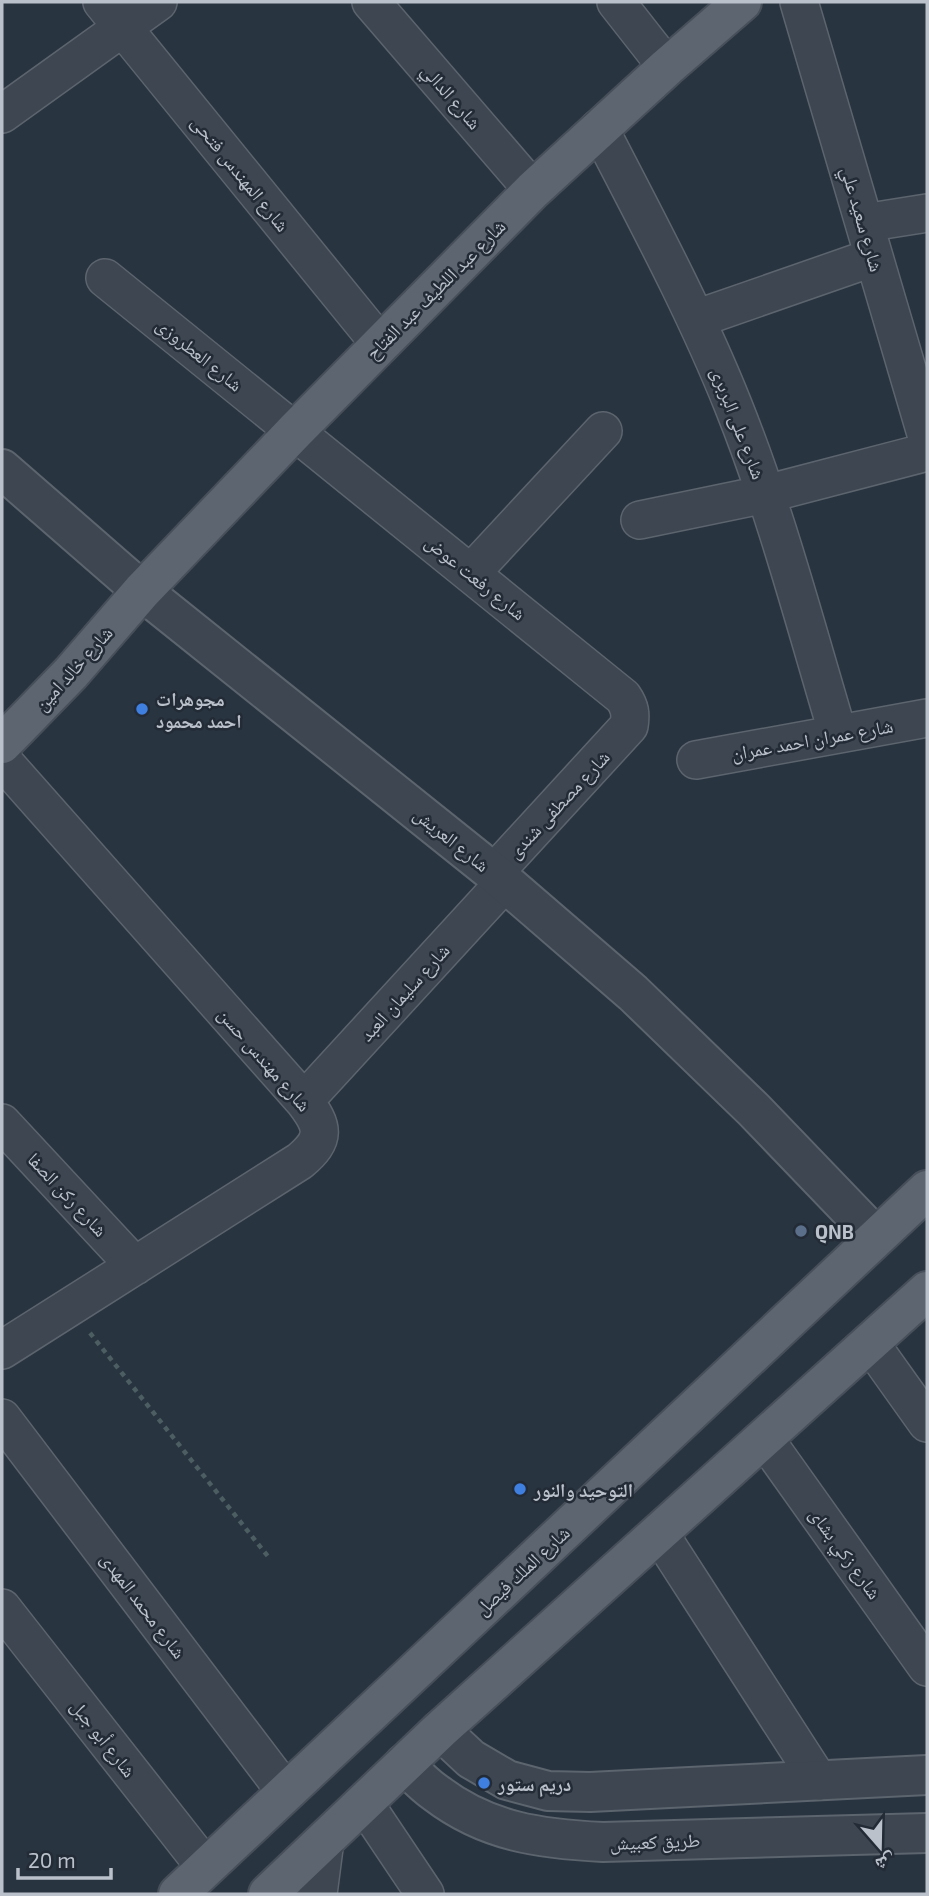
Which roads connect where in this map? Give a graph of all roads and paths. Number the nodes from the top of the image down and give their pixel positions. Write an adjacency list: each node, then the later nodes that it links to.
1 (158, 2): 6 (street)
2 (370, 2): 10 (street, شارع الدالي)
3 (616, 2): 7 (street)
4 (742, 2): 7 (main road, شارع عبد اللطيف عبد الفتاح)
5 (799, 2): 12 (street, شارع سعيد علي)
6 (112, 15): 8 (street); 16 (street, شارع المهندس فتحى)
7 (667, 67): 9 (main road, شارع عبد اللطيف عبد الفتاح)
8 (2, 114)
9 (599, 128): 10 (main road, شارع عبد اللطيف عبد الفتاح); 15 (street, شارع على البربرى)
10 (533, 190): 16 (main road, شارع عبد اللطيف عبد الفتاح)
11 (927, 213): 12 (street)
12 (864, 223): 13 (street, شارع سعيد علي)
13 (874, 257): 15 (street); 19 (street, شارع سعيد علي)
14 (106, 278): 18 (street, شارع العطروزى)
15 (696, 319): 22 (street, شارع على البربرى)
16 (381, 345): 18 (main road, شارع عبد اللطيف عبد الفتاح)
17 (603, 430): 24 (street)
18 (295, 431): 24 (street, شارع رفعت عوض); 25 (main road, شارع عبد اللطيف عبد الفتاح)
19 (927, 437)
20 (927, 452): 22 (street)
21 (2, 469): 25 (street, شارع العريش)
22 (766, 494): 23 (street); 28 (street, شارع على البربرى)
23 (640, 520)
24 (471, 573): 27 (street, شارع رفعت عوض)
25 (142, 591): 29 (main road, شارع خالد امين); 32 (street, شارع العريش)
26 (927, 718): 28 (street, شارع عمران احمد عمران)
27 (622, 734): 32 (street, شارع مصطفى شندى)
28 (838, 734): 31 (street, شارع عمران احمد عمران)
29 (2, 744)
30 (2, 760): 33 (street, شارع مهندس حسن)
31 (696, 760)
32 (499, 877): 33 (street, شارع سليمان العبد); 36 (street, شارع العريش)
33 (304, 1101): 37 (street, شارع مهندس حسن)
34 (2, 1123): 37 (street, شارع ركن الصفا)
35 (927, 1190): 36 (main road, شارع الملك فيصل)
36 (876, 1237): 53 (main road, شارع الملك فيصل)
37 (135, 1266): 39 (street, شارع مهندس حسن)
38 (927, 1291): 40 (main road)
39 (70, 1307): 41 (street, شارع مهندس حسن); 46 (path)
40 (870, 1343): 43 (street); 44 (main road)
41 (2, 1350)
42 (2, 1418): 53 (street, شارع محمد المهدى)
43 (927, 1423)
44 (764, 1438): 45 (main road); 48 (street, شارع زكي بشاى)
45 (659, 1533): 49 (main road); 52 (street)
46 (270, 1559)
47 (2, 1608): 57 (street, شارع أبو جبل)
48 (926, 1662)
49 (440, 1730): 50 (main road); 52 (street)
50 (404, 1764): 54 (main road); 55 (street, طريق كعبيش)
51 (927, 1775): 52 (street)
52 (819, 1781)
53 (286, 1792): 57 (main road, شارع الملك فيصل)
54 (364, 1803): 56 (main road); 61 (street)
55 (927, 1833)
56 (325, 1840): 59 (main road); 60 (street)
57 (205, 1868): 58 (main road, شارع الملك فيصل)
58 (178, 1894)
59 (268, 1894)
60 (318, 1894)
61 (425, 1894)

